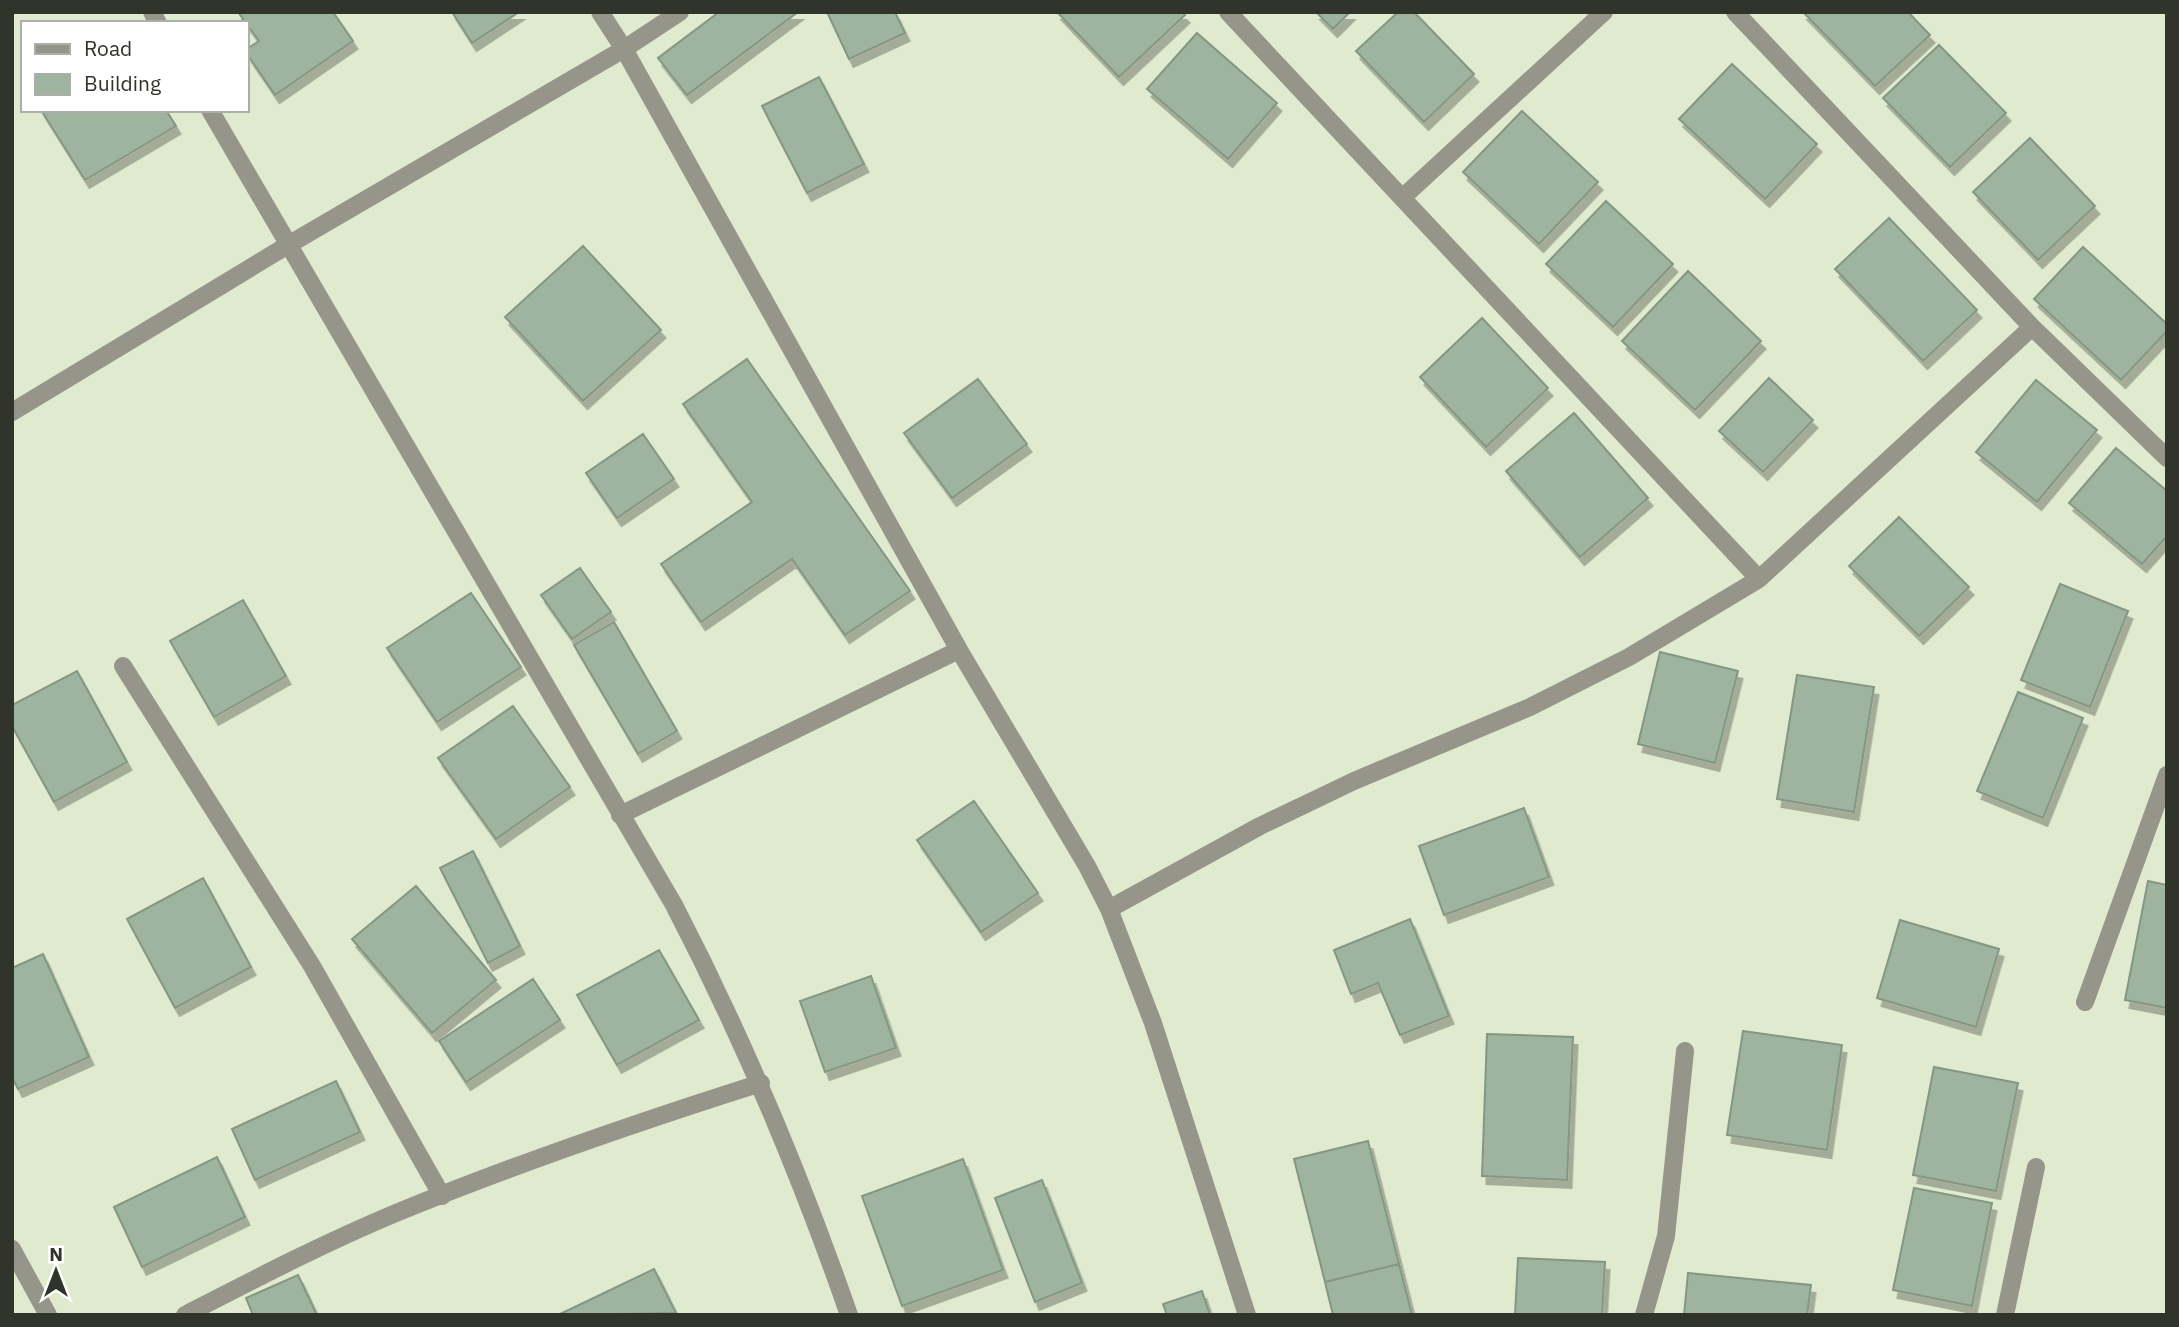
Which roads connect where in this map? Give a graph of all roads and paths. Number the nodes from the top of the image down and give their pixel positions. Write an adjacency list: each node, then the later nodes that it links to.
1 (600, 12): 6 (street)
2 (680, 12): 6 (street)
3 (1228, 12): 8 (street)
4 (1605, 12): 8 (street)
5 (1735, 12): 10 (street)
6 (624, 49): 9 (street); 14 (street)
7 (211, 112): 9 (street)
8 (1402, 198): 13 (street)
9 (288, 245): 11 (street); 17 (street)
10 (2032, 327): 12 (street); 13 (street)
11 (12, 412)
12 (2167, 458)
13 (1759, 579): 18 (street)
14 (960, 650): 17 (street); 18 (street)
15 (123, 666): 23 (street)
16 (2167, 775): 19 (street)
17 (620, 815): 21 (street)
18 (1109, 909): 28 (street)
19 (2085, 1002)
20 (1685, 1051): 29 (street)
21 (761, 1083): 23 (street); 27 (street)
22 (2036, 1167): 30 (street)
23 (442, 1196): 26 (street)
24 (12, 1249): 25 (street)
25 (48, 1315)
26 (185, 1315)
27 (849, 1315)
28 (1247, 1315)
29 (1644, 1315)
30 (2005, 1315)

